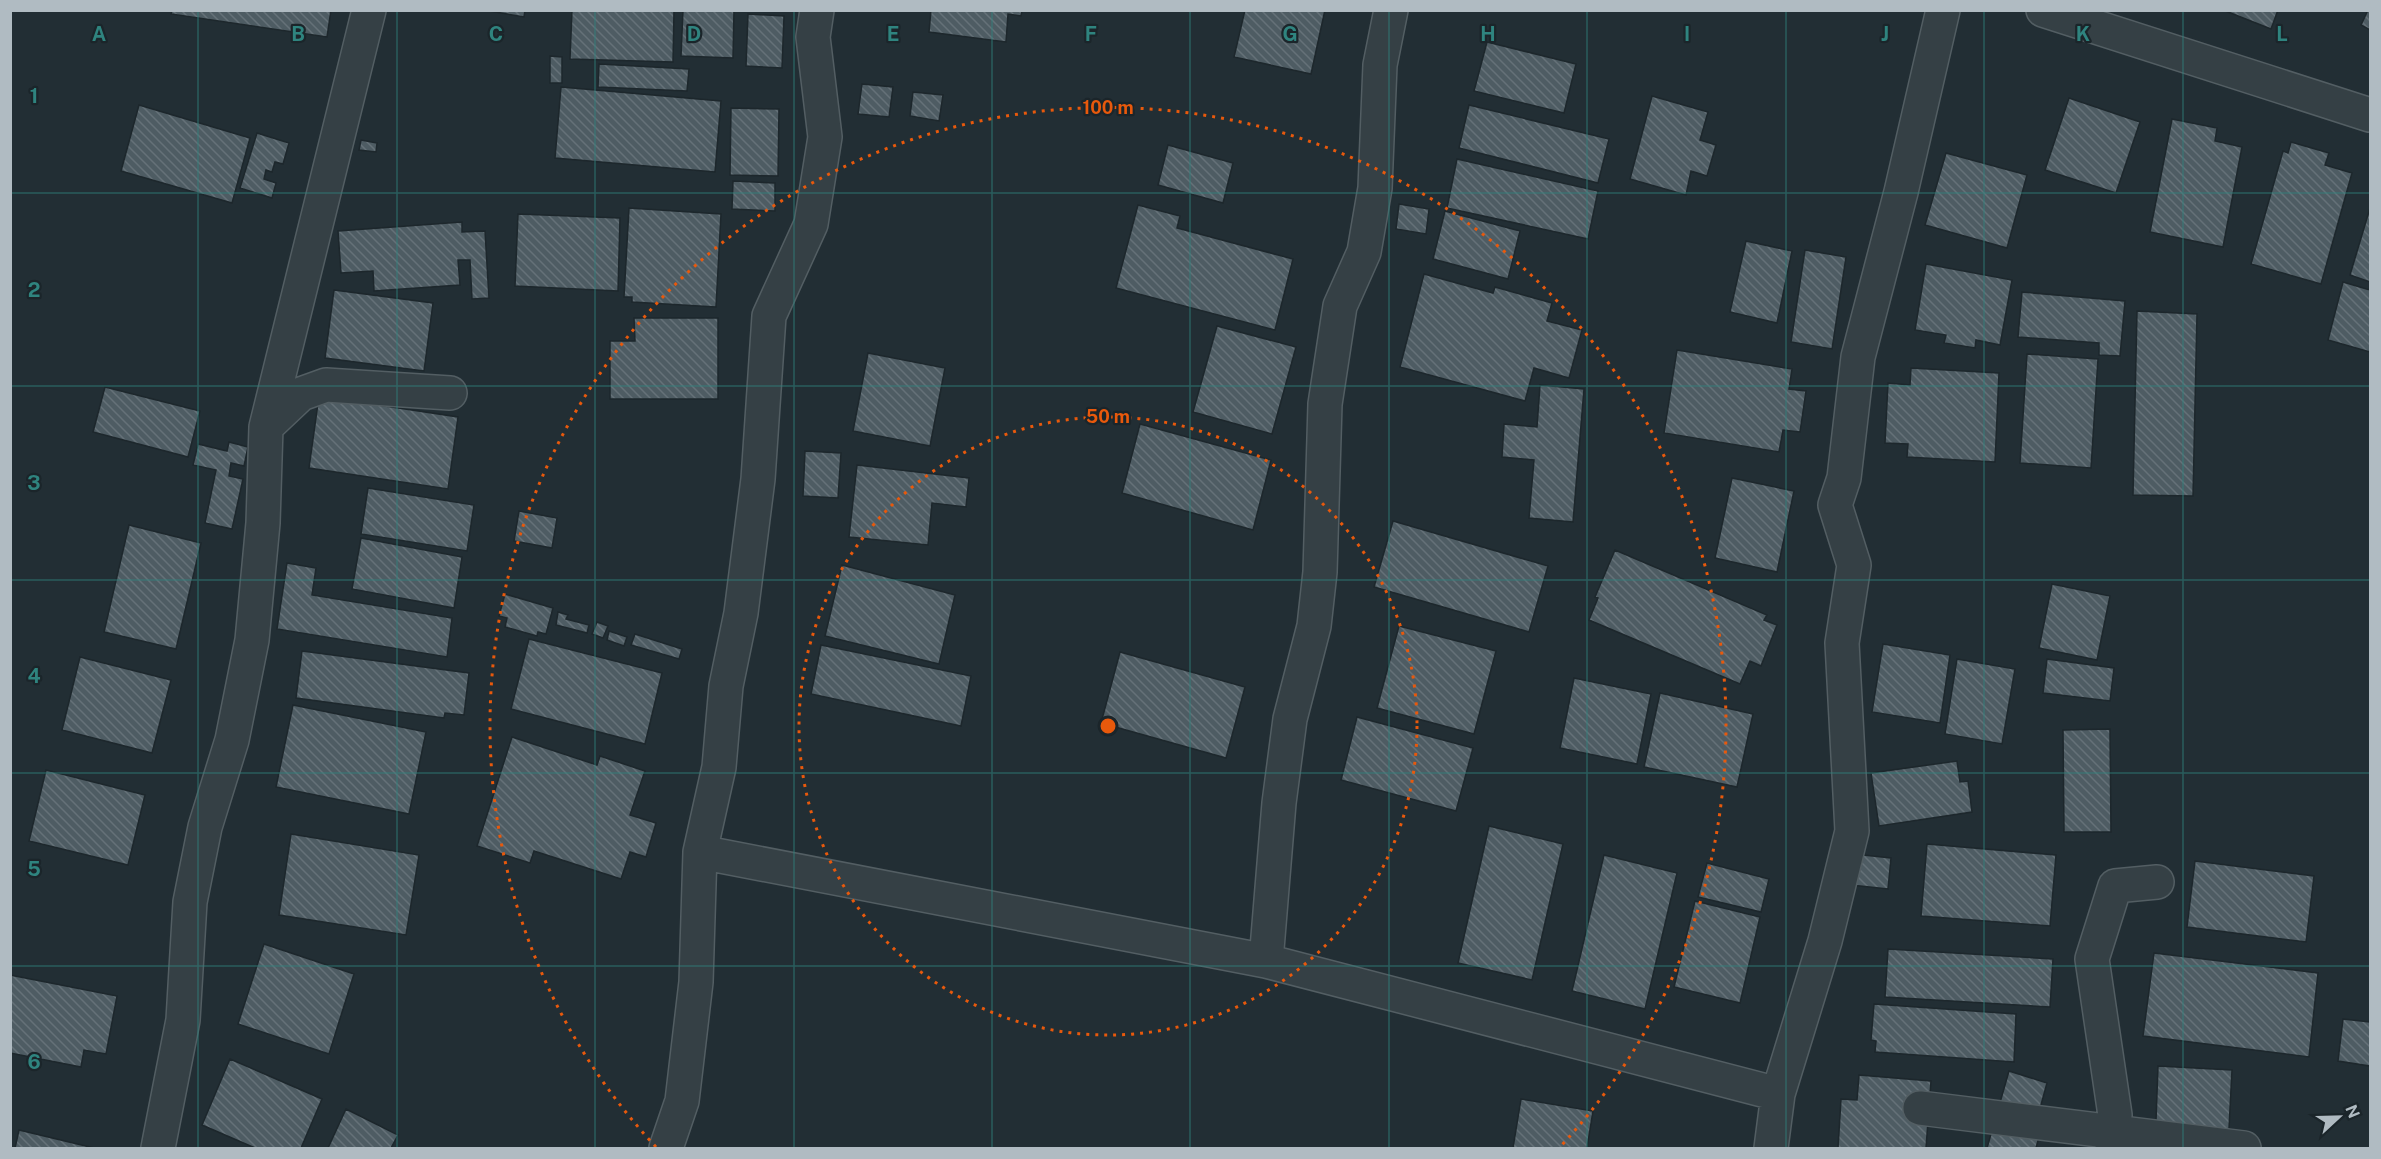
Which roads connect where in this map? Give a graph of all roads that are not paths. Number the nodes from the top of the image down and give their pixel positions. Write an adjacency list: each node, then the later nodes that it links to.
1 (369, 10): 8 (street)
2 (817, 10): 9 (street)
3 (1391, 10): 11 (street)
4 (1943, 10): 12 (street)
5 (2043, 10): 6 (street)
6 (2370, 115)
7 (450, 393): 8 (street)
8 (266, 427): 14 (street)
9 (700, 852): 11 (street); 15 (street)
10 (2157, 882): 17 (street)
11 (1266, 961): 12 (street)
12 (1778, 1094): 16 (street)
13 (1920, 1108): 18 (street)
14 (158, 1149)
15 (666, 1149)
16 (1772, 1149)
17 (2112, 1149)
18 (2244, 1149)

